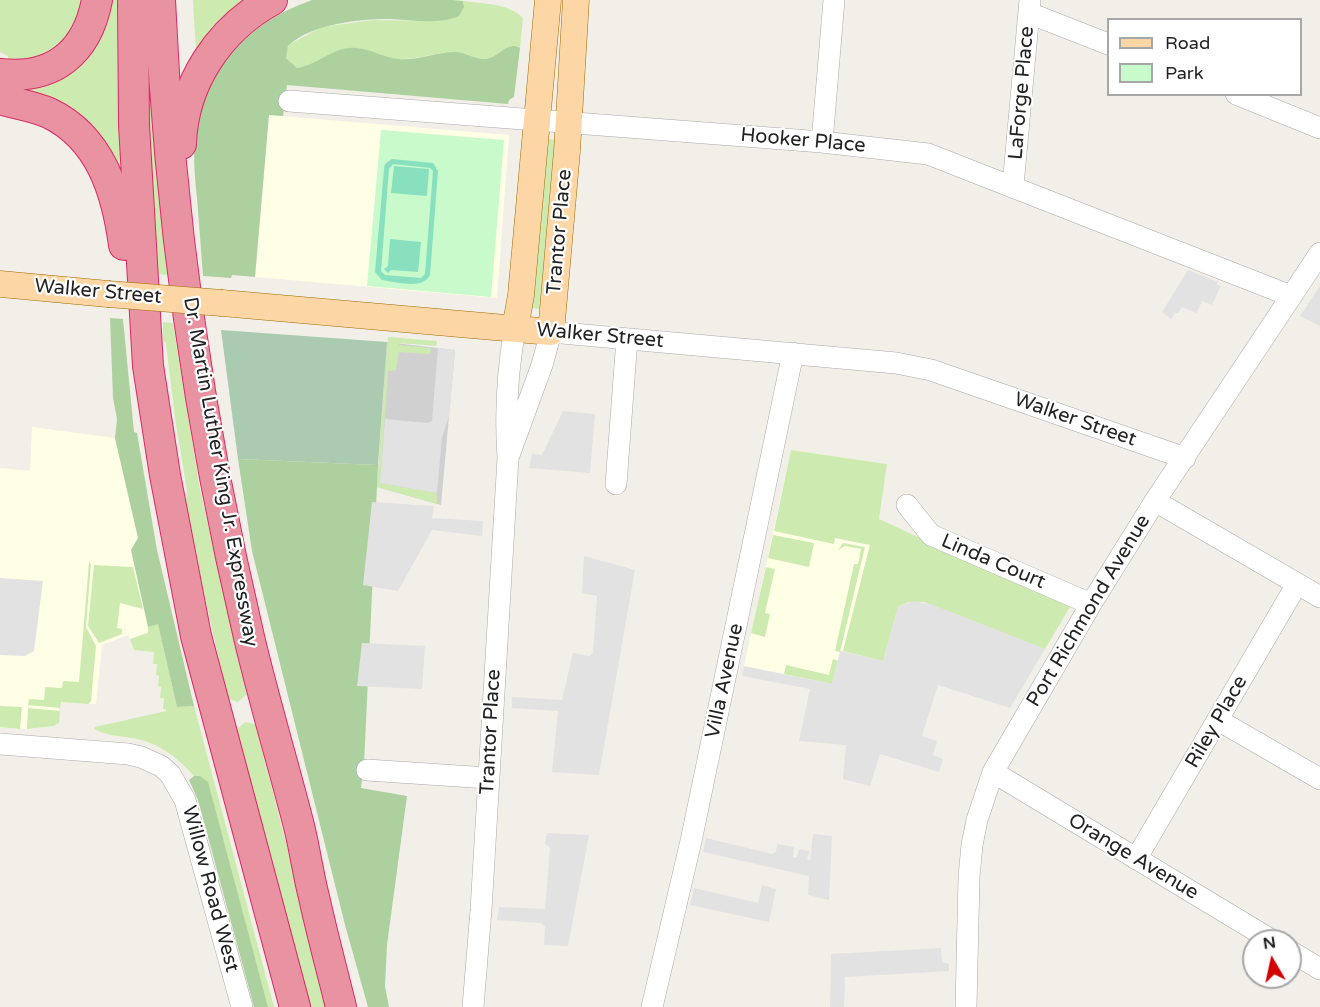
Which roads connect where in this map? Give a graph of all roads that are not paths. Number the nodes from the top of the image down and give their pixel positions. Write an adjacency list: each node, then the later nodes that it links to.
1 (97, 0): 11 (highway)
2 (133, 0): 29 (highway)
3 (160, 0): 21 (highway, Dr. Martin Luther King Jr. Expressway)
4 (272, 0): 21 (highway)
5 (548, 0): 16 (main road, Trantor Place)
6 (576, 0): 17 (main road, Trantor Place)
7 (834, 0): 19 (street)
8 (1030, 6): 9 (street); 20 (street, LaForge Place)
9 (1107, 44)
10 (0, 65): 11 (highway)
11 (33, 73): 12 (highway)
12 (0, 74)
13 (1241, 96): 18 (street)
14 (289, 100): 16 (street, Hooker Place)
15 (8, 106): 29 (highway)
16 (537, 119): 17 (street, Hooker Place); 25 (main road, Trantor Place)
17 (568, 122): 19 (street, Hooker Place); 26 (main road, Trantor Place)
18 (1320, 128)
19 (822, 142): 20 (street, Hooker Place)
20 (1013, 186): 24 (street, Hooker Place)
21 (175, 213): 44 (highway, Dr. Martin Luther King Jr. Expressway)
22 (1320, 253): 24 (street, Port Richmond Avenue)
23 (0, 284): 25 (main road, Walker Street, bridge)
24 (1291, 296): 31 (street, Port Richmond Avenue)
25 (515, 329): 26 (main road, Walker Street); 30 (street, Trantor Place)
26 (551, 332): 27 (street, Walker Street); 30 (street, Trantor Place)
27 (627, 339): 28 (street, Walker Street); 32 (street)
28 (793, 353): 31 (street, Walker Street); 54 (street, Villa Avenue)
29 (148, 366): 50 (highway)
30 (508, 458): 42 (street, Trantor Place)
31 (1185, 458): 33 (street, Port Richmond Avenue)
32 (616, 484)
33 (1155, 501): 35 (street); 37 (street, Port Richmond Avenue)
34 (907, 505): 37 (street, Linda Court)
35 (1297, 584): 36 (street); 38 (street, Riley Place)
36 (1320, 597)
37 (1091, 604): 41 (street, Port Richmond Avenue)
38 (1218, 720): 43 (street); 45 (street, Riley Place)
39 (0, 744): 49 (street, Willow Road West)
40 (367, 770): 42 (street)
41 (993, 772): 45 (street, Orange Avenue); 55 (street, Port Richmond Avenue)
42 (488, 778): 53 (street, Trantor Place)
43 (1320, 779)
44 (299, 827): 51 (highway, Dr. Martin Luther King Jr. Expressway); 52 (highway)
45 (1136, 859): 46 (street, Orange Avenue)
46 (1253, 929)
47 (1302, 958): 48 (street)
48 (1320, 969)
49 (242, 1007)
50 (295, 1007)
51 (341, 1007)
52 (357, 1007)
53 (473, 1007)
54 (652, 1007)
55 (966, 1007)

